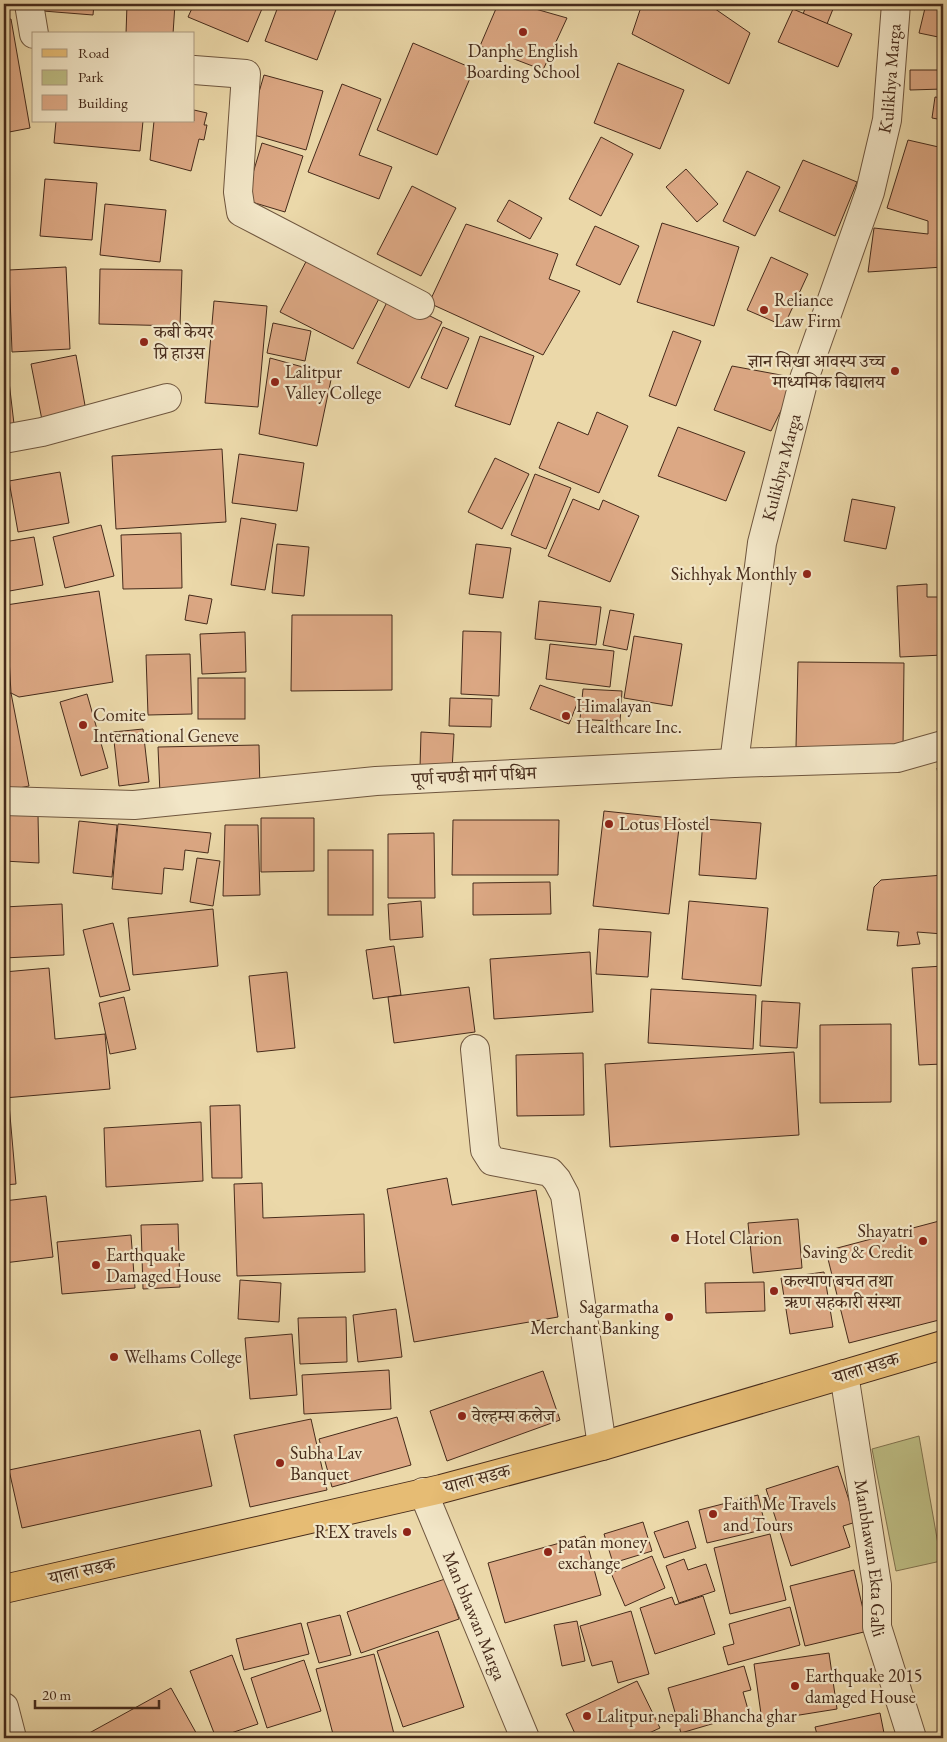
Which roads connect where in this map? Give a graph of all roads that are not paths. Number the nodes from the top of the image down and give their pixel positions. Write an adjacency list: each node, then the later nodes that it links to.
1 (29, 4): 3 (street)
2 (896, 4): 9 (street, Kulikhya Marga)
3 (34, 32)
4 (195, 70): 5 (street)
5 (420, 305)
6 (167, 398): 7 (street)
7 (4, 439)
8 (943, 745): 9 (street, पूर्ण चण्डी मार्ग पश्चिम)
9 (734, 763): 10 (street, पूर्ण चण्डी मार्ग पश्चिम)
10 (4, 801)
11 (475, 1049): 14 (street)
12 (943, 1344): 13 (main road, याला सडक)
13 (844, 1374): 14 (main road, याला सडक); 20 (street, Manbhawan Ekta Galli)
14 (602, 1446): 15 (main road, याला सडक)
15 (424, 1492): 16 (main road, याला सडक); 19 (street, Man bhawan Marga)
16 (4, 1589)
17 (4, 1707): 18 (street)
18 (12, 1738)
19 (525, 1738)
20 (912, 1738)

